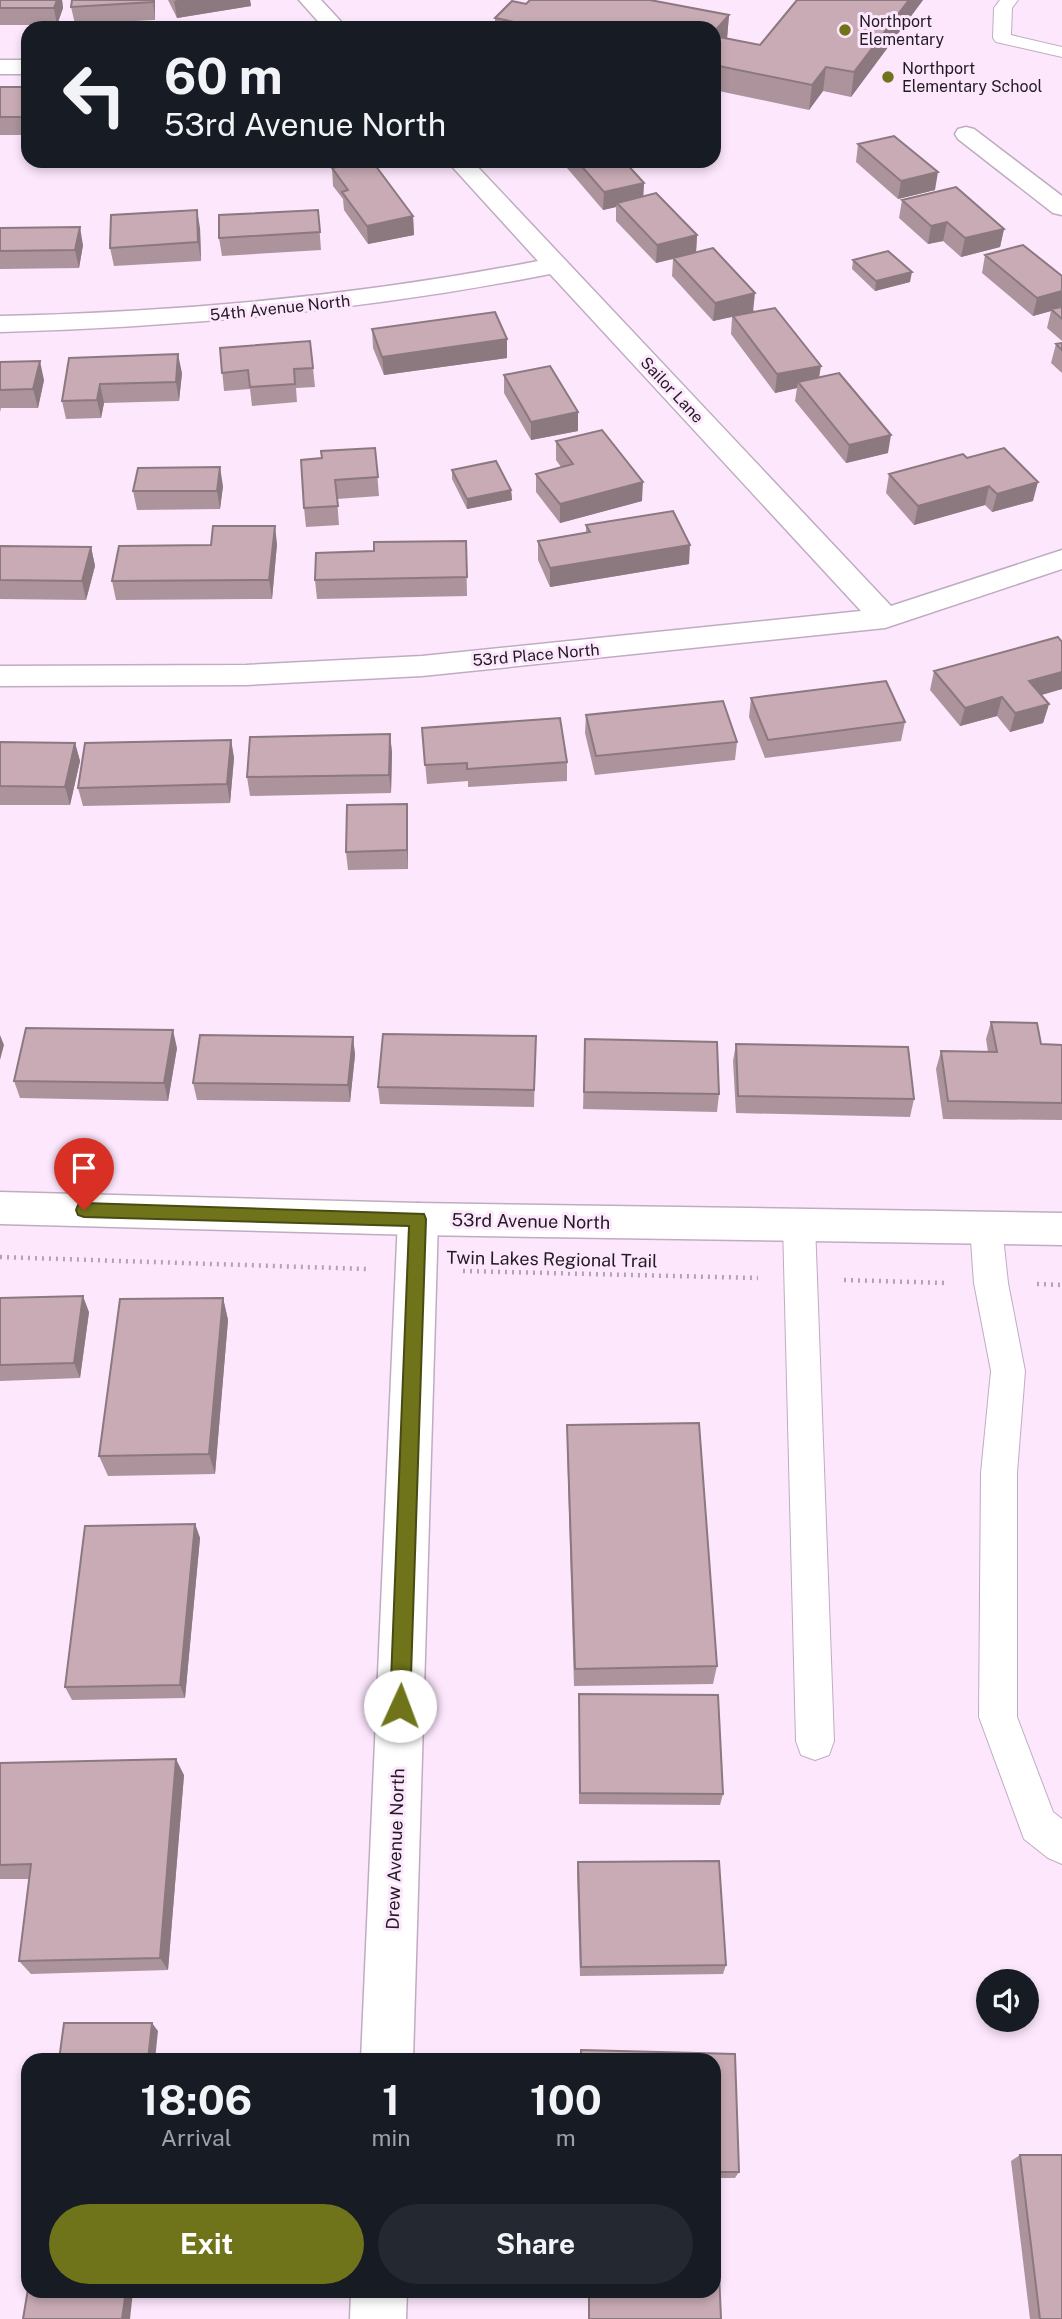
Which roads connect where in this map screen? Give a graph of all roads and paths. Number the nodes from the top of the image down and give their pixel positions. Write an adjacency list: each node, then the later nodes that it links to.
1 (309, 0): 3 (street)
2 (1009, 0): 4 (lane)
3 (329, 21)
4 (1062, 52)
5 (0, 67): 6 (street)
6 (21, 67)
7 (966, 134): 9 (street)
8 (466, 168): 10 (street, Sailor Lane)
9 (1062, 208)
10 (556, 265): 11 (street, 54th Avenue North); 13 (street, Sailor Lane)
11 (0, 324)
12 (1062, 559): 13 (street, 53rd Place North)
13 (885, 618): 14 (street, 53rd Place North)
14 (0, 676)
15 (0, 1208): 16 (street, 53rd Avenue North)
16 (418, 1219): 17 (street, 53rd Avenue North); 21 (street, Drew Avenue North)
17 (799, 1224): 18 (street, 53rd Avenue North); 22 (lane)
18 (986, 1227): 19 (street, 53rd Avenue North); 23 (lane)
19 (1062, 1229)
20 (0, 1257): 21 (path, Twin Lakes Regional Trail)
21 (416, 1270): 22 (path, Twin Lakes Regional Trail); 27 (street, Drew Avenue North)
22 (800, 1279): 23 (path, Twin Lakes Regional Trail); 25 (lane)
23 (991, 1283): 24 (path, Twin Lakes Regional Trail); 26 (lane)
24 (1062, 1285)
25 (815, 1741)
26 (1062, 1844)
27 (387, 2053)
28 (379, 2298): 29 (street)
29 (378, 2319)

